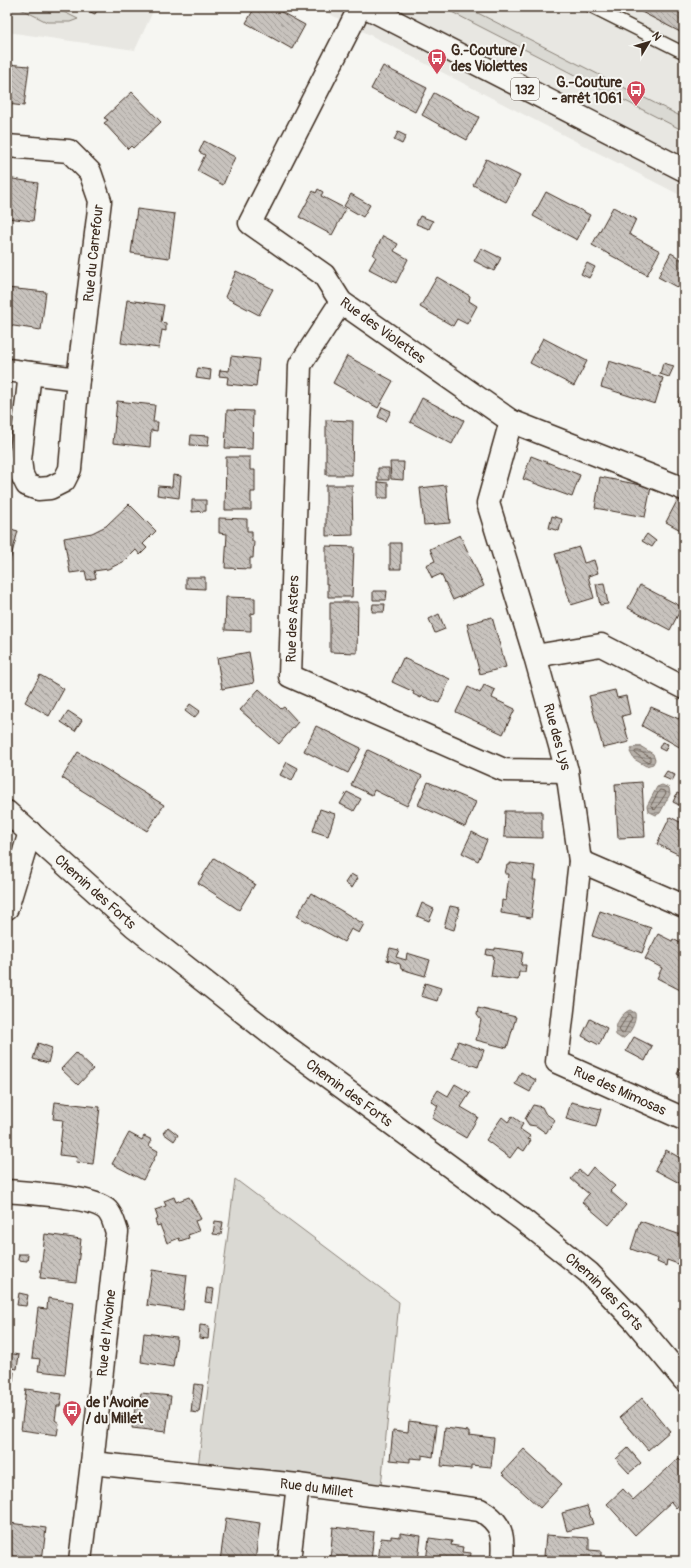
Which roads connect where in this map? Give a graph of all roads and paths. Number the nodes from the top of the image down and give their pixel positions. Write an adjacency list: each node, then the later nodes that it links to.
1 (360, 7): 7 (street, Rue des Violettes)
2 (366, 7): 6 (street, 132)
3 (592, 7): 4 (lane)
4 (684, 53)
5 (7, 146): 10 (street, Rue du Carrefour)
6 (684, 170)
7 (341, 302): 11 (street, Rue des Violettes); 15 (street, Rue des Asters)
8 (7, 370): 9 (street)
9 (30, 373): 10 (street); 10 (street, Rue du Carrefour)
10 (78, 379)
11 (511, 421): 12 (street, Rue des Violettes); 13 (street, Rue des Lys)
12 (684, 489)
13 (535, 656): 14 (street); 15 (street, Rue des Lys)
14 (684, 688)
15 (567, 771): 18 (street, Rue des Lys)
16 (7, 812): 17 (street, Chemin des Forts)
17 (30, 832): 20 (street); 24 (street, Chemin des Forts)
18 (580, 861): 19 (street); 21 (street, Rue des Lys)
19 (684, 906)
20 (7, 908)
21 (557, 1062): 22 (street, Rue des Mimosas)
22 (684, 1118)
23 (7, 1191): 25 (street, Rue de l'Avoine)
24 (684, 1380)
25 (92, 1464): 26 (street, Rue du Millet); 27 (street, Rue de l'Avoine)
26 (298, 1485): 28 (street); 29 (street, Rue du Millet)
27 (80, 1561)
28 (289, 1561)
29 (502, 1561)

